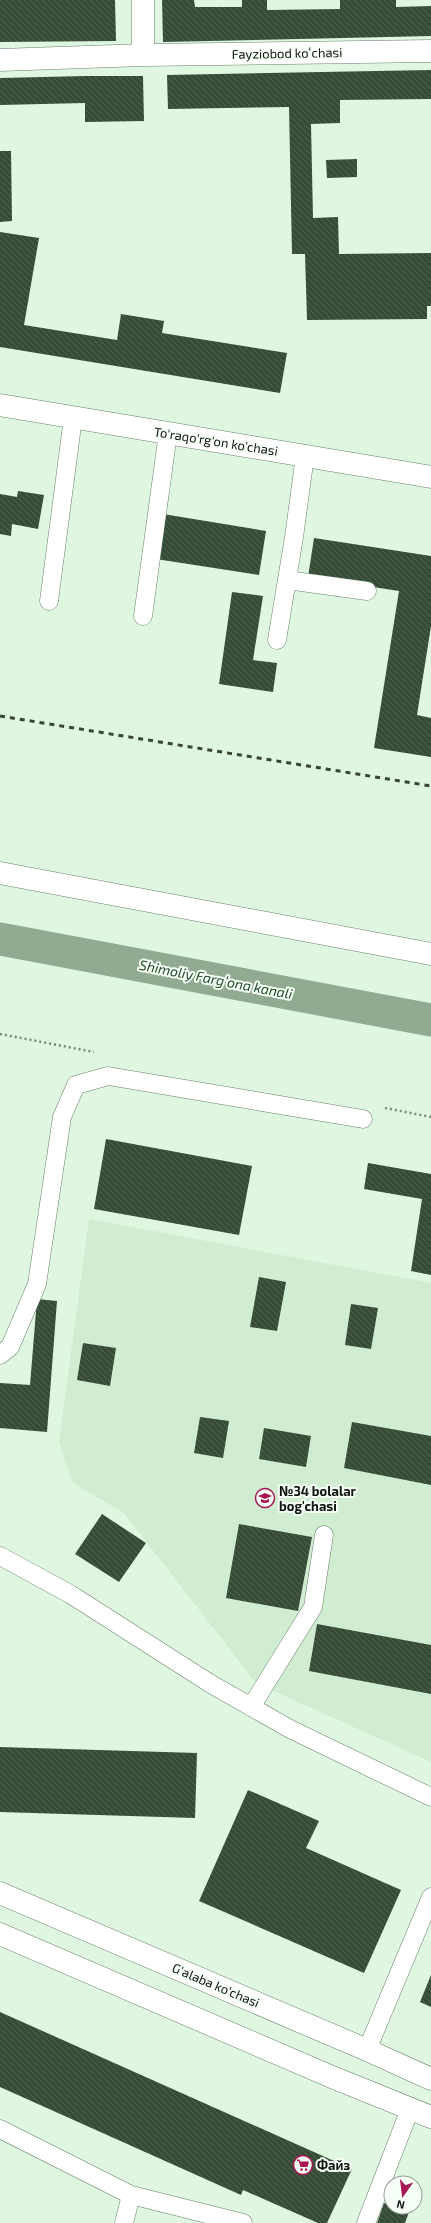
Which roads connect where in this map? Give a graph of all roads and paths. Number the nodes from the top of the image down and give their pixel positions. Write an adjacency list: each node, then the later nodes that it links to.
1 (143, 0): 3 (main road)
2 (431, 51): 3 (main road, Fayziobod koʻchasi)
3 (143, 55): 4 (main road, Fayziobod koʻchasi)
4 (0, 60)
5 (0, 405): 6 (main road, To'raqo'rg'on ko'chasi)
6 (73, 418): 7 (main road, To'raqo'rg'on ko'chasi); 12 (lane)
7 (168, 433): 8 (main road, To'raqo'rg'on ko'chasi); 13 (lane)
8 (305, 456): 9 (main road, To'raqo'rg'on ko'chasi); 10 (lane)
9 (431, 477)
10 (287, 580): 11 (lane); 14 (lane)
11 (367, 590)
12 (49, 601)
13 (143, 616)
14 (277, 640)
15 (0, 873): 16 (main road)
16 (431, 954)
17 (363, 1119): 18 (lane)
18 (0, 1355)
19 (324, 1535): 21 (lane)
20 (0, 1556): 21 (lane)
21 (251, 1707): 22 (lane)
22 (431, 1797)
23 (0, 1893): 26 (main road, G'alaba ko'chasi)
24 (431, 1897): 26 (lane)
25 (0, 1934): 28 (main road)
26 (367, 2050): 27 (main road, G'alaba ko'chasi)
27 (431, 2079)
28 (410, 2109): 29 (main road); 34 (lane)
29 (431, 2117)
30 (0, 2129): 31 (lane)
31 (130, 2195): 32 (lane); 33 (lane)
32 (124, 2223)
33 (243, 2223)
34 (366, 2223)

